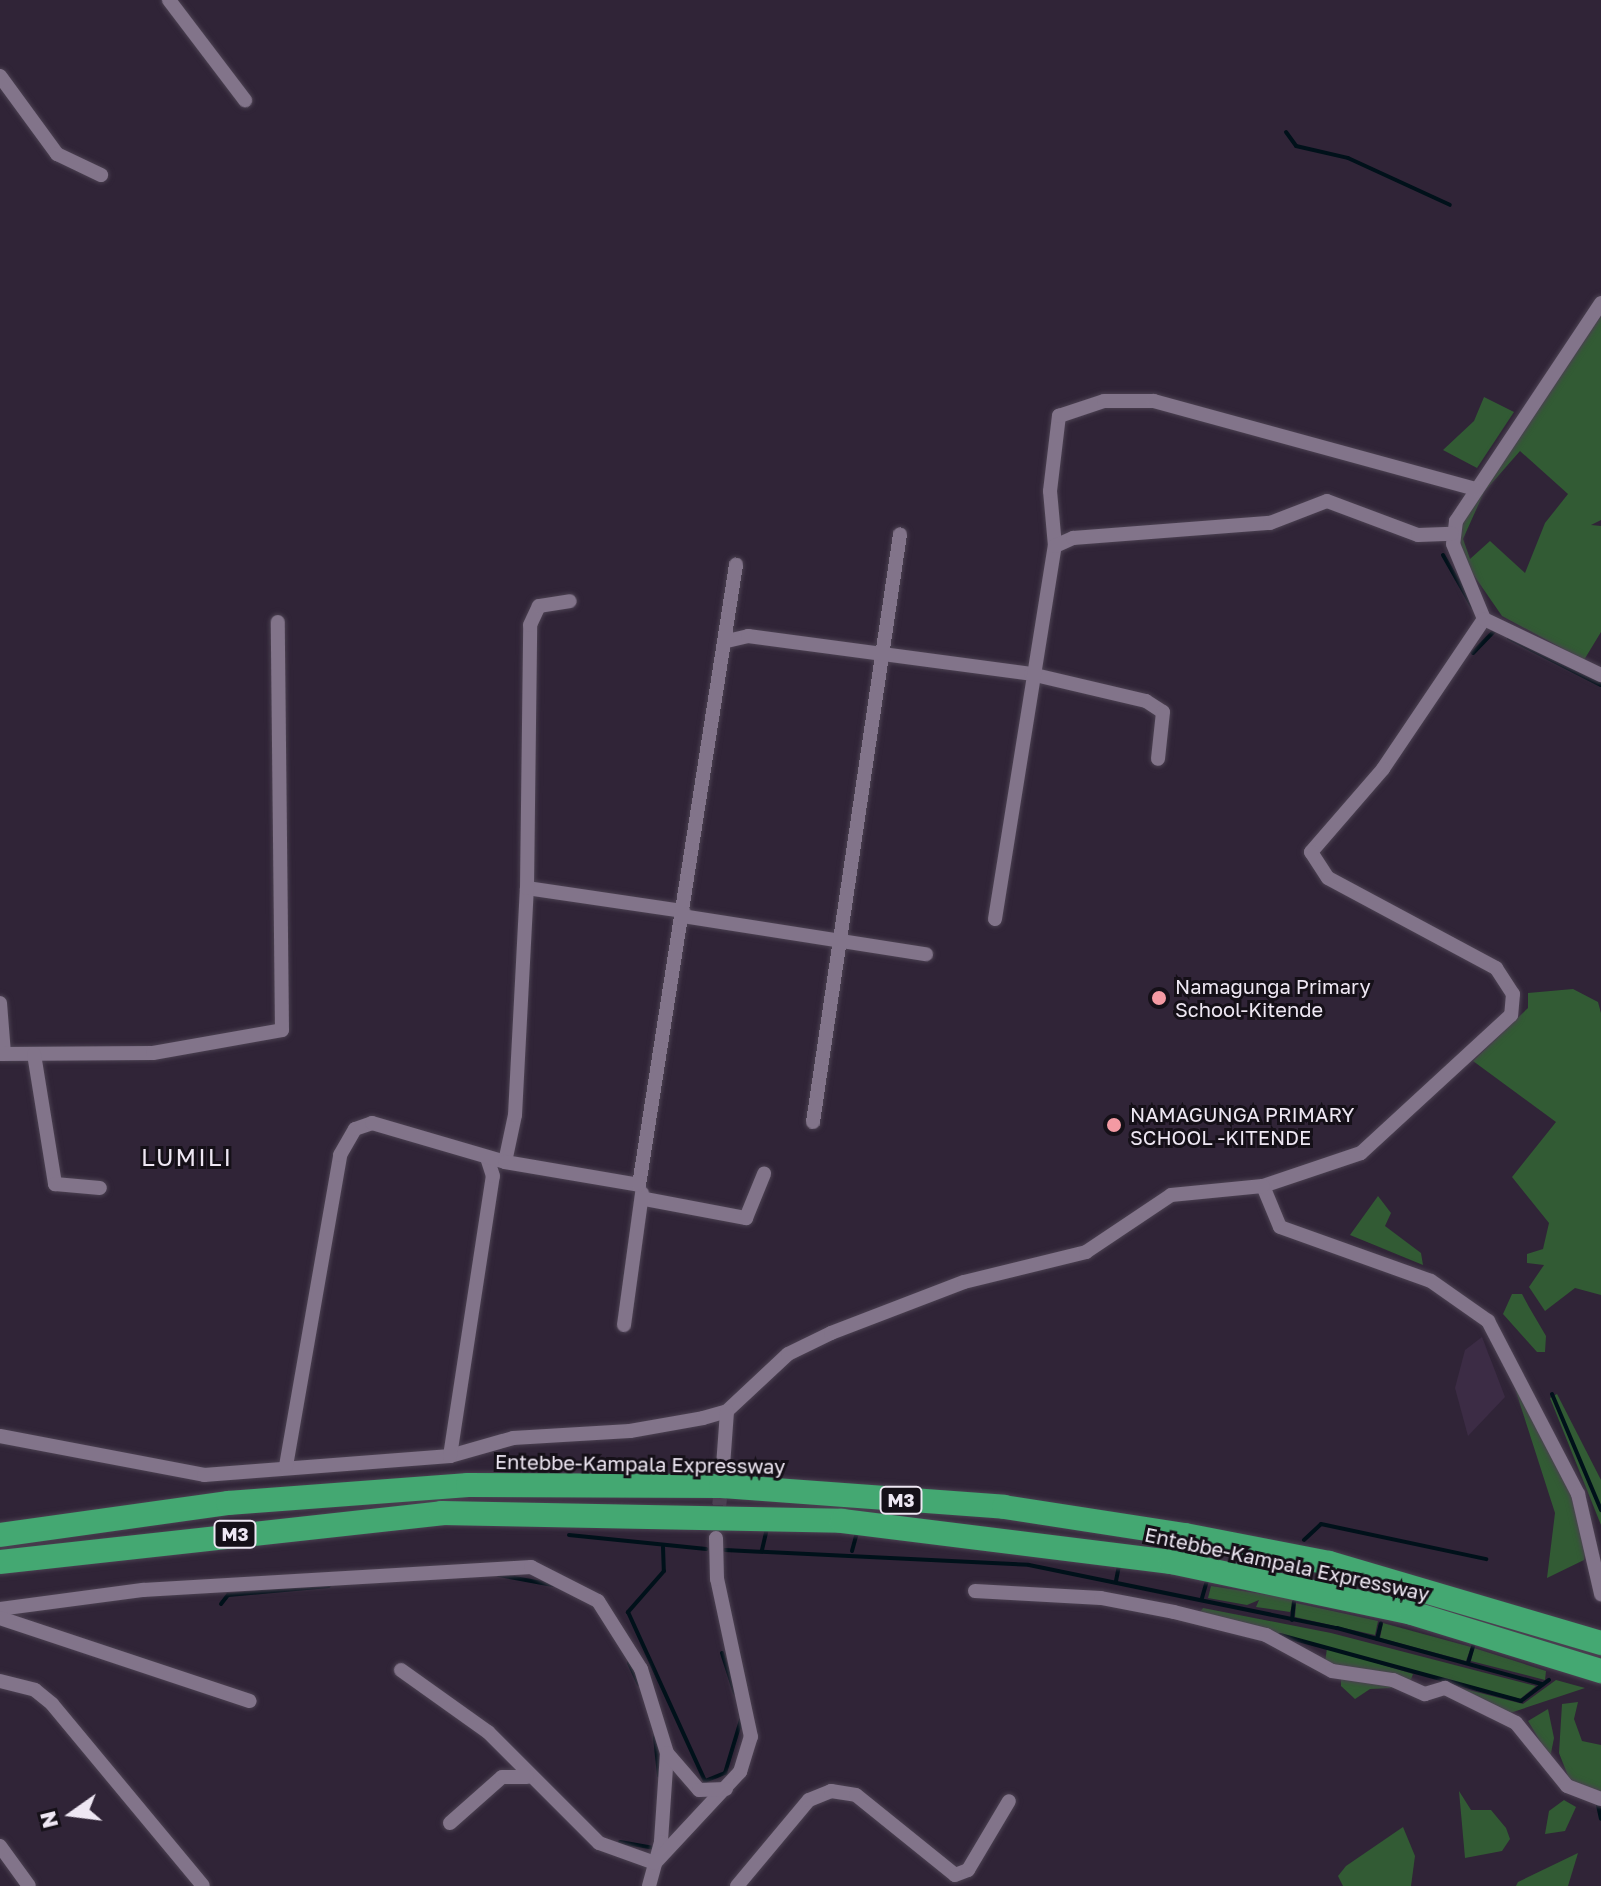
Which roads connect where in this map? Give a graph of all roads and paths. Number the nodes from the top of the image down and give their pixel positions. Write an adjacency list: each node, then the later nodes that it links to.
1 (169, 0): 3 (street)
2 (0, 76): 4 (street)
3 (245, 100)
4 (101, 175)
5 (1601, 303): 6 (street)
6 (1476, 489): 8 (street); 9 (street)
7 (900, 534): 15 (street)
8 (1452, 534): 9 (street); 12 (street)
9 (1055, 546): 16 (street)
10 (736, 565): 14 (street)
11 (570, 601): 19 (street)
12 (1484, 619): 17 (street); 31 (street)
13 (278, 622): 26 (street)
14 (727, 641): 15 (street); 20 (street)
15 (881, 657): 16 (street); 22 (street)
16 (1031, 674): 18 (street); 21 (street)
17 (1601, 675)
18 (1158, 759)
19 (527, 888): 20 (street); 29 (street)
20 (682, 914): 22 (street); 33 (street)
21 (995, 919)
22 (836, 942): 23 (street); 27 (street)
23 (926, 954)
24 (0, 1003): 25 (street)
25 (2, 1054): 26 (street)
26 (34, 1054): 32 (street)
27 (813, 1122)
28 (487, 1157): 29 (street); 37 (street); 38 (street)
29 (505, 1162): 33 (street)
30 (764, 1174): 33 (street)
31 (1263, 1186): 35 (street); 44 (street)
32 (100, 1188)
33 (642, 1192): 34 (street)
34 (624, 1325)
35 (727, 1411): 37 (street); 39 (street)
36 (0, 1436): 38 (street)
37 (450, 1456): 38 (street)
38 (286, 1466)
39 (723, 1466)
40 (0, 1535): 47 (highway, Entebbe-Kampala Expressway / M3)
41 (716, 1538): 54 (street)
42 (0, 1562): 49 (highway, Entebbe-Kampala Expressway / M3)
43 (975, 1591): 55 (street)
44 (1601, 1594)
45 (0, 1609): 52 (street)
46 (0, 1618): 51 (street)
47 (1601, 1643)
48 (401, 1670): 53 (street)
49 (1601, 1671)
50 (0, 1681): 61 (street)
51 (250, 1701)
52 (667, 1753): 54 (street); 59 (street)
53 (527, 1777): 57 (street); 59 (street)
54 (726, 1789): 59 (street)
55 (1601, 1799)
56 (1009, 1801): 63 (street)
57 (450, 1823)
58 (0, 1846): 60 (street)
59 (655, 1863): 62 (street)
60 (29, 1886)
61 (203, 1886)
62 (649, 1886)
63 (737, 1886)

